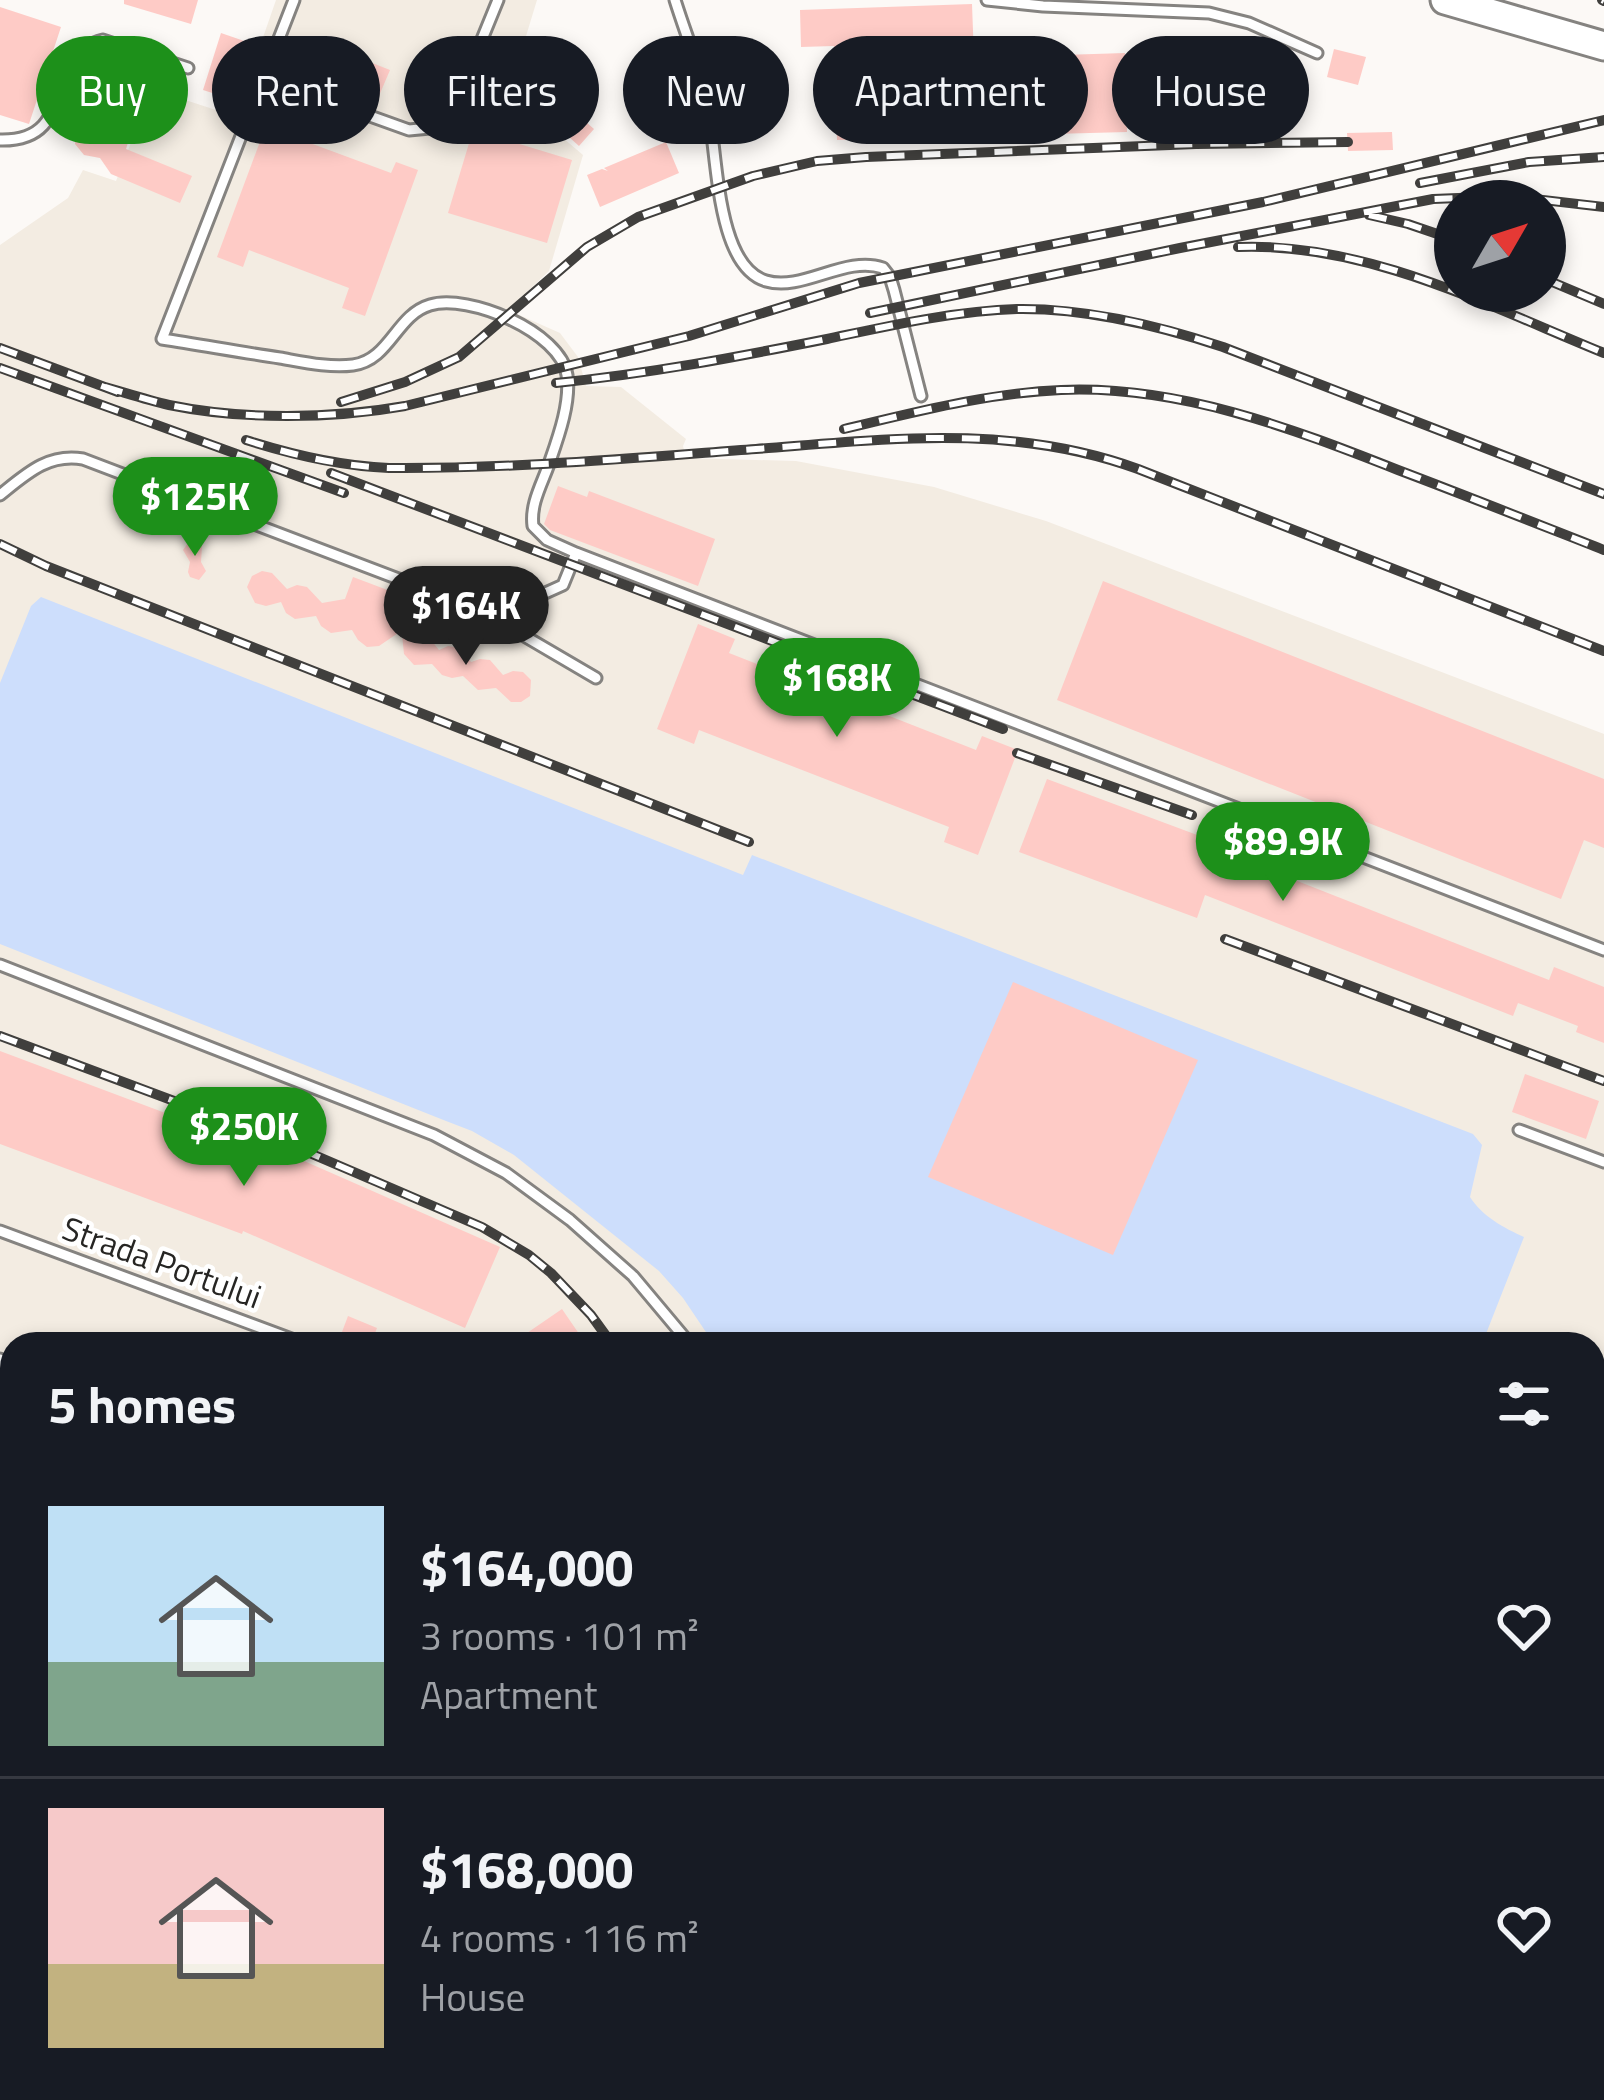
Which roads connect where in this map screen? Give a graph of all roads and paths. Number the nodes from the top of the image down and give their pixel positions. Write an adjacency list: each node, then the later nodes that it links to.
1 (294, 0): 13 (lane)
2 (498, 0): 8 (lane)
3 (675, 0): 11 (lane)
4 (987, 0): 7 (lane)
5 (1444, 0): 6 (main road)
6 (1604, 46)
7 (1317, 53)
8 (380, 120)
9 (36, 134): 10 (lane)
10 (0, 140)
11 (921, 396)
12 (0, 495): 14 (lane)
13 (576, 553): 14 (lane); 16 (lane)
14 (480, 610): 15 (lane)
15 (596, 677)
16 (1604, 950)
17 (0, 965): 22 (lane)
18 (1520, 1130): 19 (lane)
19 (1604, 1162)
20 (0, 1232): 21 (lane, Strada Portului)
21 (272, 1332)
22 (680, 1332)

